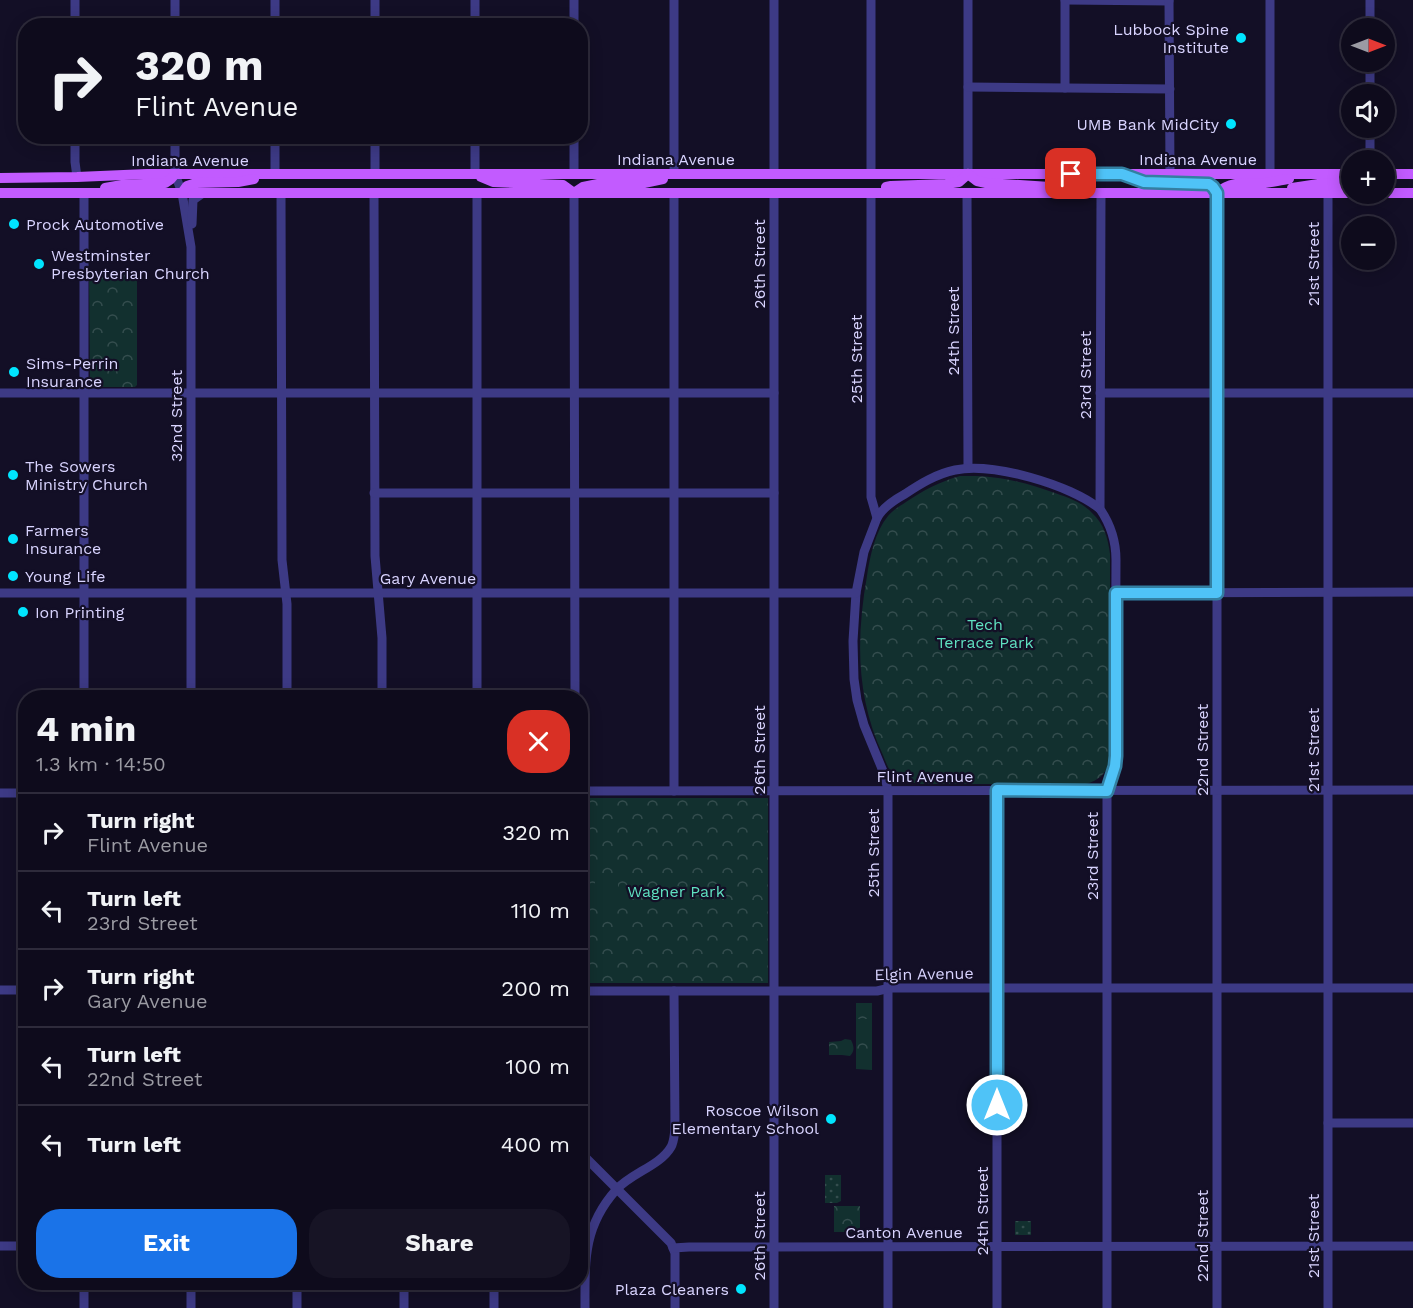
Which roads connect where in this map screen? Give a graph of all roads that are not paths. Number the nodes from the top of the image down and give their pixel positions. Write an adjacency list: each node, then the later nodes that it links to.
1 (75, 0): 15 (street)
2 (175, 0): 16 (street)
3 (275, 0): 17 (street)
4 (375, 0): 18 (street)
5 (475, 0): 19 (street)
6 (574, 0): 20 (street)
7 (674, 0): 36 (street)
8 (774, 0): 37 (street)
9 (871, 0): 38 (street)
10 (968, 0): 22 (street)
11 (1065, 0): 12 (street); 23 (street)
12 (1170, 0): 24 (street)
13 (1270, 0): 42 (street)
14 (1370, 0): 21 (street)
15 (75, 18)
16 (175, 18)
17 (275, 18)
18 (375, 18)
19 (475, 18)
20 (574, 18)
21 (1370, 18)
22 (969, 87): 23 (street); 39 (street)
23 (1065, 88): 24 (street)
24 (1170, 89): 41 (street)
25 (75, 144): 47 (street)
26 (175, 144): 31 (street, 32nd Street)
27 (275, 144): 32 (street)
28 (375, 144): 33 (street)
29 (475, 144): 34 (street)
30 (574, 144): 35 (street)
31 (175, 174): 32 (main road, Indiana Avenue); 47 (main road, Indiana Avenue); 51 (main road); 52 (street, 32nd Street)
32 (275, 174): 33 (main road, Indiana Avenue); 52 (main road)
33 (375, 174): 34 (main road, Indiana Avenue)
34 (475, 174): 35 (main road, Indiana Avenue); 57 (main road)
35 (574, 174): 36 (main road, Indiana Avenue)
36 (674, 174): 37 (main road, Indiana Avenue); 57 (main road)
37 (774, 174): 38 (main road, Indiana Avenue)
38 (871, 174): 39 (main road, Indiana Avenue)
39 (969, 174): 40 (main road, Indiana Avenue); 60 (main road); 62 (main road)
40 (1122, 174): 41 (main road, Indiana Avenue); 63 (main road)
41 (1170, 174): 42 (main road, Indiana Avenue)
42 (1270, 174): 43 (main road, Indiana Avenue)
43 (1316, 174): 44 (main road, Indiana Avenue); 63 (main road)
44 (1341, 174)
45 (1395, 174): 46 (main road)
46 (1413, 174)
47 (77, 177): 48 (main road, Indiana Avenue)
48 (0, 178)
49 (1341, 184): 64 (main road)
50 (0, 193): 51 (main road, Indiana Avenue)
51 (84, 193): 52 (main road, Indiana Avenue); 71 (street)
52 (182, 193): 53 (main road, Indiana Avenue); 69 (street, 32nd Street)
53 (203, 193): 54 (main road, Indiana Avenue); 69 (street)
54 (281, 193): 55 (main road, Indiana Avenue); 82 (street)
55 (374, 193): 56 (main road, Indiana Avenue); 73 (street)
56 (477, 193): 57 (main road, Indiana Avenue); 74 (street)
57 (574, 193): 58 (main road, Indiana Avenue); 75 (street)
58 (674, 193): 59 (main road, Indiana Avenue); 76 (street)
59 (774, 193): 60 (main road, Indiana Avenue); 77 (street, 26th Street)
60 (871, 193): 61 (main road, Indiana Avenue); 90 (street, 25th Street)
61 (968, 193): 62 (main road, Indiana Avenue); 83 (street, 24th Street)
62 (1101, 193): 63 (main road, Indiana Avenue); 78 (street, 23rd Street)
63 (1217, 193): 64 (main road, Indiana Avenue); 79 (street, 22nd Street)
64 (1274, 193): 65 (main road, Indiana Avenue)
65 (1328, 193): 66 (main road, Indiana Avenue); 80 (street, 21st Street)
66 (1341, 193)
67 (1395, 193): 68 (main road)
68 (1413, 193)
69 (191, 247): 72 (street, 32nd Street)
70 (0, 393): 71 (street)
71 (84, 393): 72 (street); 95 (street)
72 (191, 393): 82 (street); 91 (street, 32nd Street)
73 (375, 393): 74 (street); 82 (street); 84 (street)
74 (477, 393): 75 (street); 87 (street)
75 (575, 393): 76 (street); 88 (street)
76 (674, 393): 77 (street); 85 (street)
77 (774, 393): 86 (street, 26th Street)
78 (1100, 393): 79 (street); 89 (street, 23rd Street)
79 (1217, 393): 80 (street); 104 (street, 22nd Street)
80 (1328, 393): 81 (street); 92 (street, 21st Street)
81 (1413, 393)
82 (282, 394): 96 (street)
83 (968, 468): 89 (street); 90 (street)
84 (374, 493): 87 (street); 97 (street)
85 (674, 493): 86 (street); 88 (street); 100 (street)
86 (774, 493): 101 (street, 26th Street)
87 (477, 494): 88 (street); 98 (street)
88 (575, 494): 99 (street)
89 (1100, 508): 103 (street, 23rd Street)
90 (877, 518): 102 (street, 25th Street)
91 (191, 592): 95 (street, Gary Avenue); 96 (street, Gary Avenue); 106 (street, 32nd Street)
92 (1328, 592): 93 (street); 104 (street); 113 (street, 21st Street)
93 (1413, 592)
94 (0, 593): 95 (street, Gary Avenue)
95 (84, 593): 105 (street)
96 (285, 593): 97 (street, Gary Avenue); 107 (street)
97 (378, 593): 98 (street, Gary Avenue); 108 (street)
98 (477, 593): 99 (street, Gary Avenue); 109 (street)
99 (575, 593): 100 (street, Gary Avenue); 110 (street)
100 (674, 593): 101 (street, Gary Avenue); 116 (street)
101 (774, 593): 102 (street, Gary Avenue); 117 (street, 26th Street)
102 (856, 593): 118 (street, 25th Street)
103 (1116, 593): 104 (street); 119 (street, 23rd Street)
104 (1217, 593): 112 (street, 22nd Street)
105 (84, 690)
106 (191, 690)
107 (286, 690)
108 (382, 690)
109 (477, 690)
110 (575, 690)
111 (997, 790): 118 (street, Flint Avenue); 119 (street, Flint Avenue); 122 (street, 24th Street)
112 (1217, 790): 113 (street, Flint Avenue); 119 (street, Flint Avenue); 124 (street, 22nd Street)
113 (1328, 790): 114 (street, Flint Avenue); 125 (street, 21st Street)
114 (1413, 790)
115 (588, 791): 116 (street, Flint Avenue)
116 (674, 791): 117 (street, Flint Avenue)
117 (774, 791): 118 (street, Flint Avenue); 132 (street, 26th Street)
118 (888, 791): 127 (street, 25th Street)
119 (1107, 791): 123 (street, 23rd Street)
120 (0, 793): 121 (street)
121 (18, 793)
122 (997, 988): 123 (street, Elgin Avenue); 127 (street, Elgin Avenue); 140 (street, 24th Street)
123 (1107, 988): 124 (street, Elgin Avenue); 141 (street, 23rd Street)
124 (1217, 988): 125 (street, Elgin Avenue); 142 (street, 22nd Street)
125 (1328, 988): 126 (street, Elgin Avenue); 133 (street, 21st Street)
126 (1413, 988)
127 (888, 989): 132 (street, Elgin Avenue); 146 (street, 25th Street)
128 (0, 990): 129 (street)
129 (18, 990)
130 (588, 991): 131 (street, Elgin Avenue)
131 (674, 991): 132 (street, Elgin Avenue); 136 (street)
132 (774, 991): 145 (street, 26th Street)
133 (1328, 1123): 134 (street); 143 (street, 21st Street)
134 (1413, 1123)
135 (588, 1160): 136 (street)
136 (617, 1189): 137 (street); 147 (street)
137 (588, 1242)
138 (0, 1246): 139 (street)
139 (18, 1246)
140 (997, 1246): 141 (street, Canton Avenue); 146 (street, Canton Avenue); 163 (street, 24th Street)
141 (1107, 1246): 142 (street, Canton Avenue); 164 (street, 23rd Street)
142 (1217, 1246): 143 (street, Canton Avenue); 165 (street, 22nd Street)
143 (1328, 1246): 144 (street, Canton Avenue); 166 (street, 21st Street)
144 (1413, 1246)
145 (774, 1247): 146 (street, Canton Avenue); 147 (street, Canton Avenue); 161 (street, 26th Street)
146 (888, 1247): 162 (street, 25th Street)
147 (673, 1248): 160 (street)
148 (84, 1290): 154 (street)
149 (191, 1290): 155 (street)
150 (297, 1290): 156 (street)
151 (404, 1290): 157 (street)
152 (494, 1290): 158 (street)
153 (585, 1290): 159 (street)
154 (84, 1308)
155 (191, 1308)
156 (297, 1308)
157 (404, 1308)
158 (494, 1308)
159 (585, 1308)
160 (675, 1308)
161 (774, 1308)
162 (888, 1308)
163 (997, 1308)
164 (1107, 1308)
165 (1217, 1308)
166 (1328, 1308)

